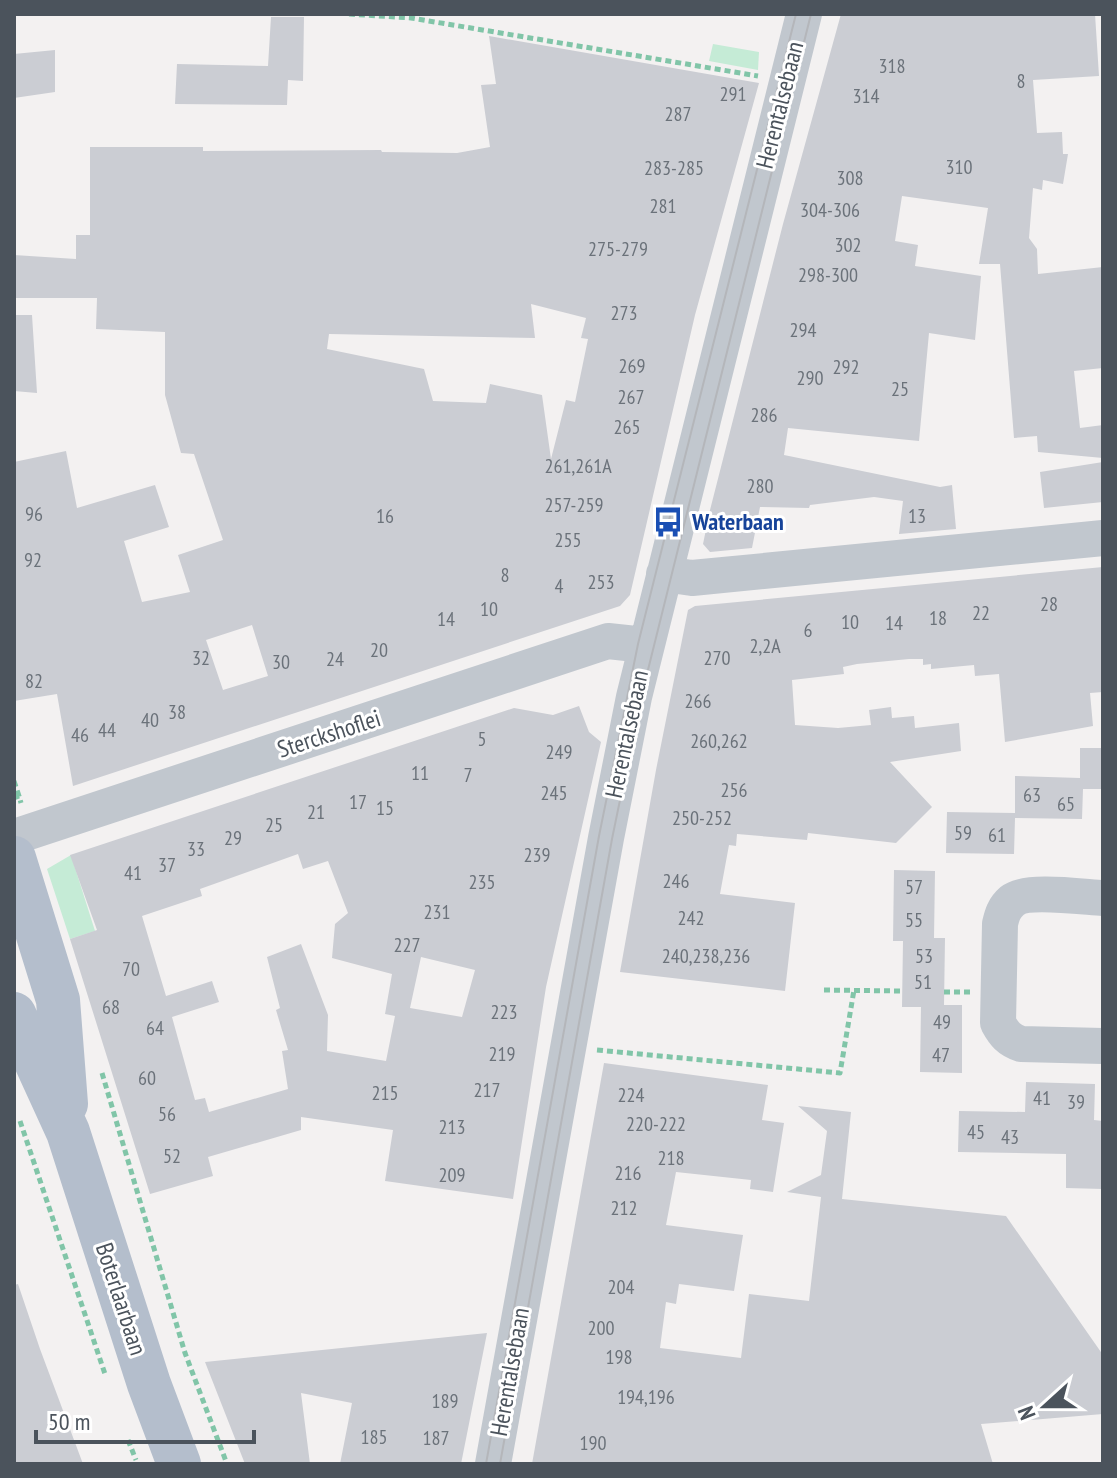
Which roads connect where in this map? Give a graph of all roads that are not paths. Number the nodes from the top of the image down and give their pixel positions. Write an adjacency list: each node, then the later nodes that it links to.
1 (804, 14): 3 (street, Herentalsebaan)
2 (1103, 538): 3 (street)
3 (664, 574): 4 (street, Herentalsebaan)
4 (645, 645): 5 (street, Sterckshoflei); 12 (street, Herentalsebaan)
5 (14, 837)
6 (14, 858): 10 (main road, Boterlaarbaan)
7 (1103, 898): 9 (street)
8 (14, 1014): 10 (main road, Boterlaarbaan)
9 (1103, 1046)
10 (68, 1132): 11 (main road, Boterlaarbaan)
11 (179, 1464)
12 (493, 1464)

